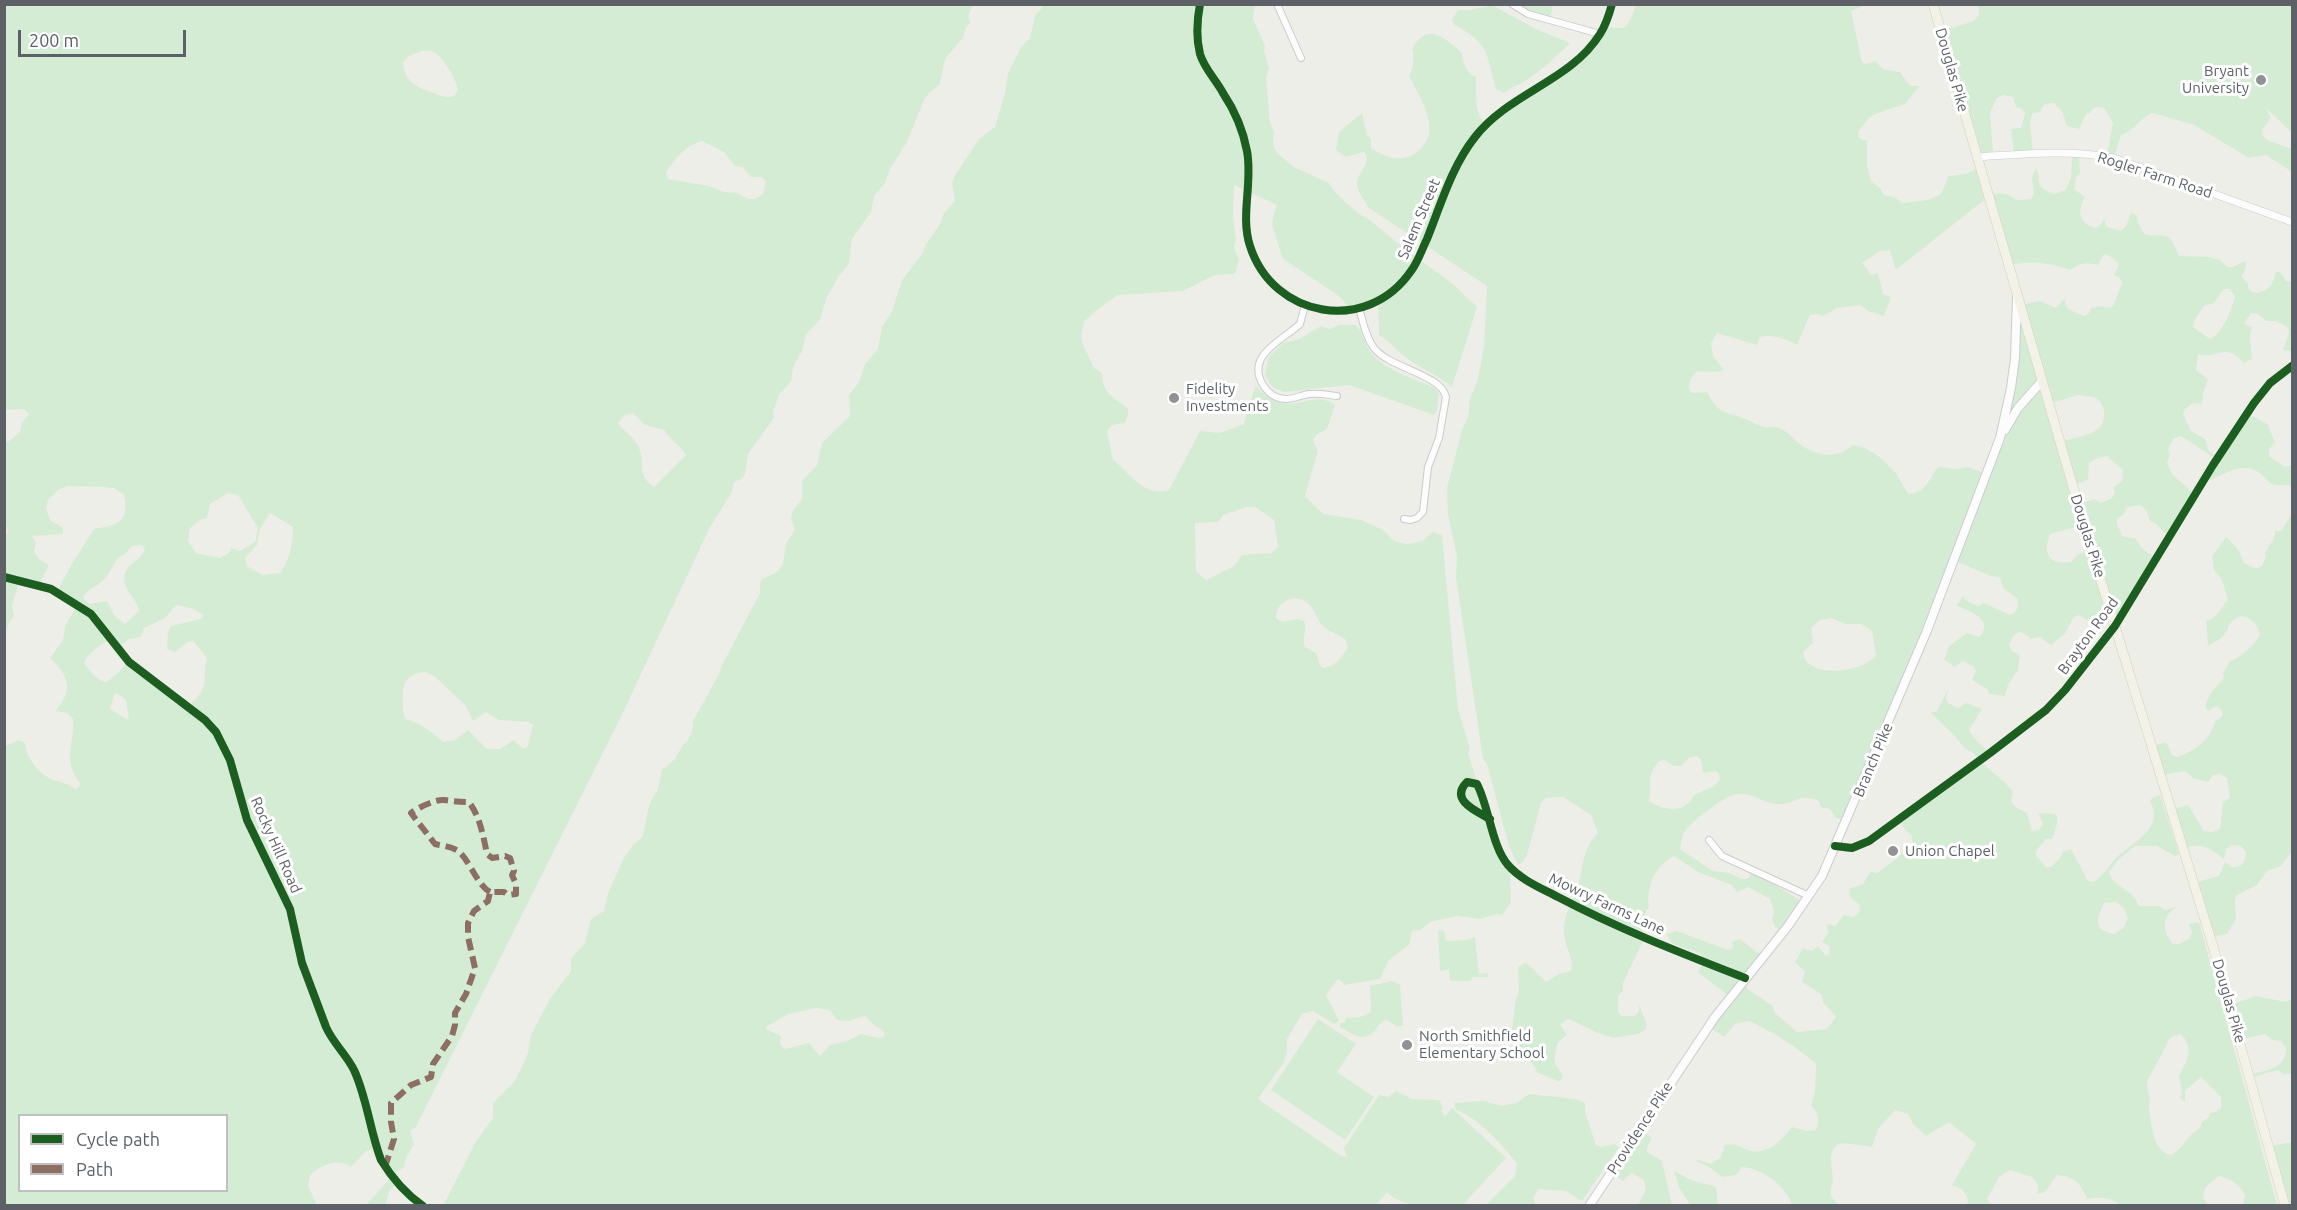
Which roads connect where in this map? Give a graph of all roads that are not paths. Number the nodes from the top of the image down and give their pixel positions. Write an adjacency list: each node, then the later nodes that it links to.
1 (1200, 4): 11 (street, Salem Street)
2 (1277, 4): 7 (street)
3 (1512, 4): 6 (street)
4 (1612, 4): 6 (street, Salem Street)
5 (1933, 4): 8 (main road, Douglas Pike)
6 (1600, 34): 12 (street, Salem Street)
7 (1301, 58)
8 (1978, 157): 9 (street, Rogler Farm Road); 10 (main road, Douglas Pike)
9 (2292, 222)
10 (2017, 294): 14 (main road, Douglas Pike); 16 (main road, Branch Pike)
11 (1305, 305): 12 (street, Salem Street); 15 (street)
12 (1359, 308): 17 (street)
13 (2292, 366): 19 (street, Brayton Road)
14 (2042, 381): 16 (main road, Branch Pike); 19 (main road, Douglas Pike)
15 (1337, 396)
16 (2000, 438): 22 (main road, Branch Pike)
17 (1404, 519)
18 (4, 577): 26 (street, Rocky Hill Road)
19 (2115, 626): 22 (street, Brayton Road); 28 (main road, Douglas Pike)
20 (1490, 819): 20 (street, Mowry Farms Lane); 24 (street, Mowry Farms Lane)
21 (1709, 840): 23 (street)
22 (1835, 846): 23 (main road, Branch Pike)
23 (1809, 896): 24 (main road, Branch Pike)
24 (1744, 978): 25 (main road, Branch Pike)
25 (1691, 1051): 27 (main road, Providence Pike)
26 (423, 1206)
27 (1589, 1206)
28 (2285, 1206)

